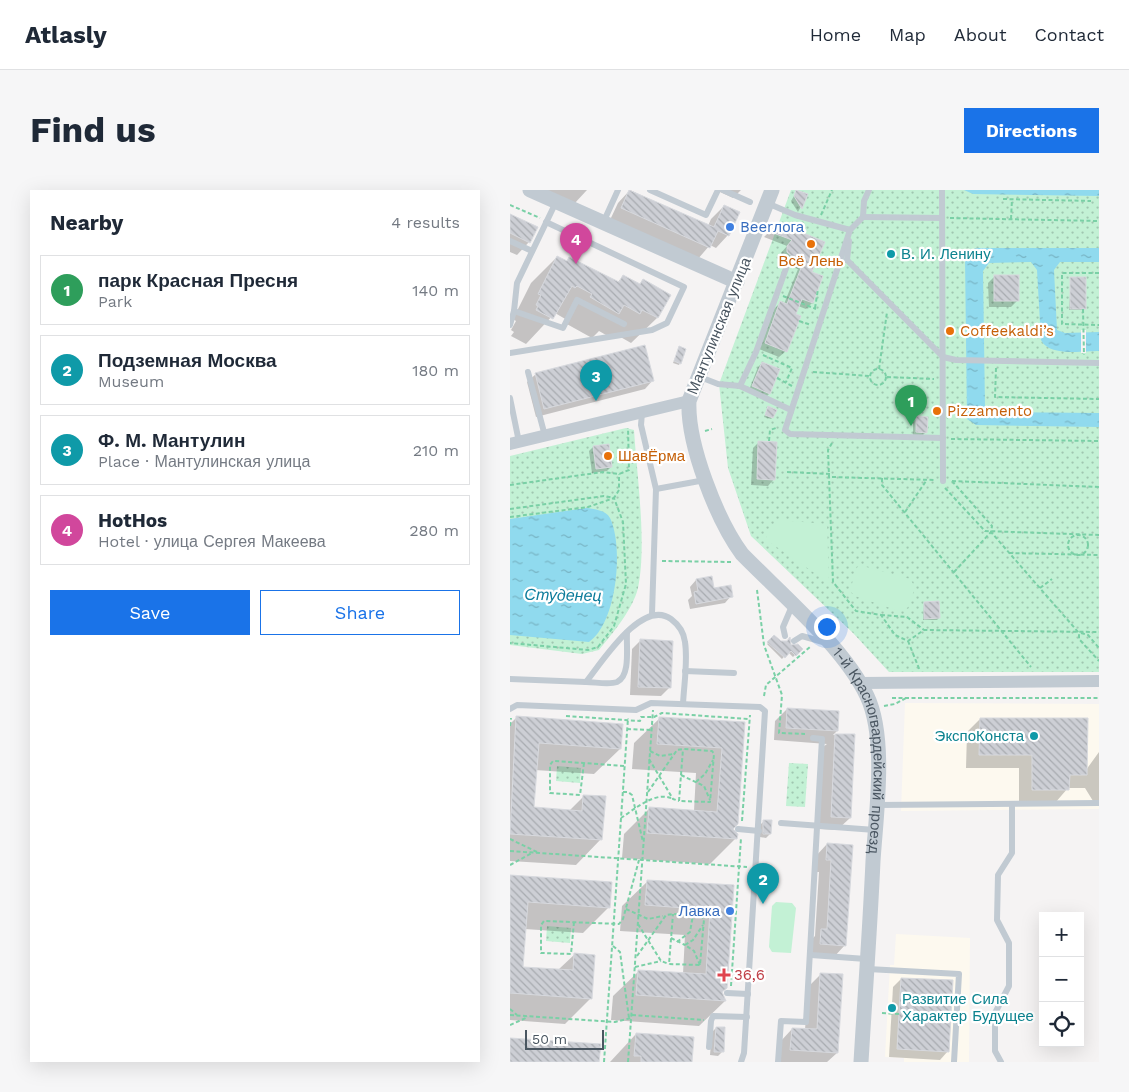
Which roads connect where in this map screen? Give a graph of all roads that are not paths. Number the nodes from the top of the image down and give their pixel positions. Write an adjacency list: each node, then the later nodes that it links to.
1 (530, 190): 9 (street)
2 (618, 190): 14 (lane)
3 (650, 190): 4 (lane)
4 (718, 190)
5 (723, 190): 10 (lane)
6 (869, 190): 11 (lane)
7 (942, 190): 12 (lane)
8 (769, 196): 15 (lane); 21 (street, Мантулинская улица)
9 (556, 202): 13 (lane); 14 (street)
10 (750, 202)
11 (863, 217): 12 (lane); 15 (lane)
12 (942, 218): 26 (lane)
13 (546, 222): 17 (lane); 25 (lane)
14 (603, 224): 21 (street)
15 (850, 230): 19 (lane)
16 (510, 241): 17 (lane)
17 (532, 251): 20 (lane)
18 (789, 260): 30 (lane)
19 (843, 261): 26 (lane); 33 (lane)
20 (514, 282): 22 (lane)
21 (737, 282): 29 (street, Мантулинская улица)
22 (514, 311): 23 (lane); 24 (lane)
23 (624, 324)
24 (510, 325)
25 (510, 353)
26 (943, 357): 27 (lane); 36 (lane)
27 (1099, 363)
28 (528, 372): 35 (lane)
29 (698, 376): 30 (lane); 32 (street, Мантулинская улица)
30 (740, 386): 33 (lane)
31 (510, 398): 37 (lane)
32 (689, 401): 34 (street, Мантулинская улица); 38 (street, 1-й Красногвардейский проезд)
33 (792, 410): 36 (lane)
34 (642, 412): 35 (street, Мантулинская улица); 40 (lane)
35 (545, 436): 37 (street, Мантулинская улица)
36 (943, 438): 39 (lane)
37 (515, 443)
38 (706, 479): 40 (lane); 41 (street, 1-й Красногвардейский проезд)
39 (943, 481)
40 (656, 489): 42 (lane)
41 (792, 606): 44 (lane); 46 (street, 1-й Красногвардейский проезд)
42 (652, 614): 43 (lane); 47 (lane)
43 (627, 633): 51 (lane); 51 (lane)
44 (785, 636)
45 (794, 641): 46 (lane)
46 (832, 646): 52 (street, 1-й Красногвардейский проезд)
47 (685, 671): 48 (lane); 53 (lane)
48 (734, 674)
49 (510, 679): 51 (lane)
50 (1099, 681): 52 (street)
51 (586, 682)
52 (860, 684): 58 (street, 1-й Красногвардейский проезд)
53 (683, 704): 54 (lane); 63 (lane)
54 (511, 711)
55 (813, 738): 60 (lane)
56 (1099, 803): 57 (lane)
57 (1012, 804): 58 (lane); 75 (lane)
58 (876, 805): 62 (street, 1-й Красногвардейский проезд)
59 (781, 823): 60 (lane)
60 (818, 826): 62 (lane); 64 (lane)
61 (740, 829): 63 (lane)
62 (875, 830): 65 (street, 1-й Красногвардейский проезд)
63 (759, 831): 67 (lane)
64 (811, 955): 65 (lane); 71 (lane)
65 (867, 964): 72 (street, 1-й Красногвардейский проезд); 74 (lane)
66 (729, 993): 67 (lane)
67 (748, 994): 68 (lane)
68 (747, 1017): 69 (lane); 70 (lane)
69 (709, 1047)
70 (741, 1062)
71 (778, 1062)
72 (861, 1062): 73 (lane)
73 (871, 1062)
74 (954, 1062)
75 (1001, 1062)

